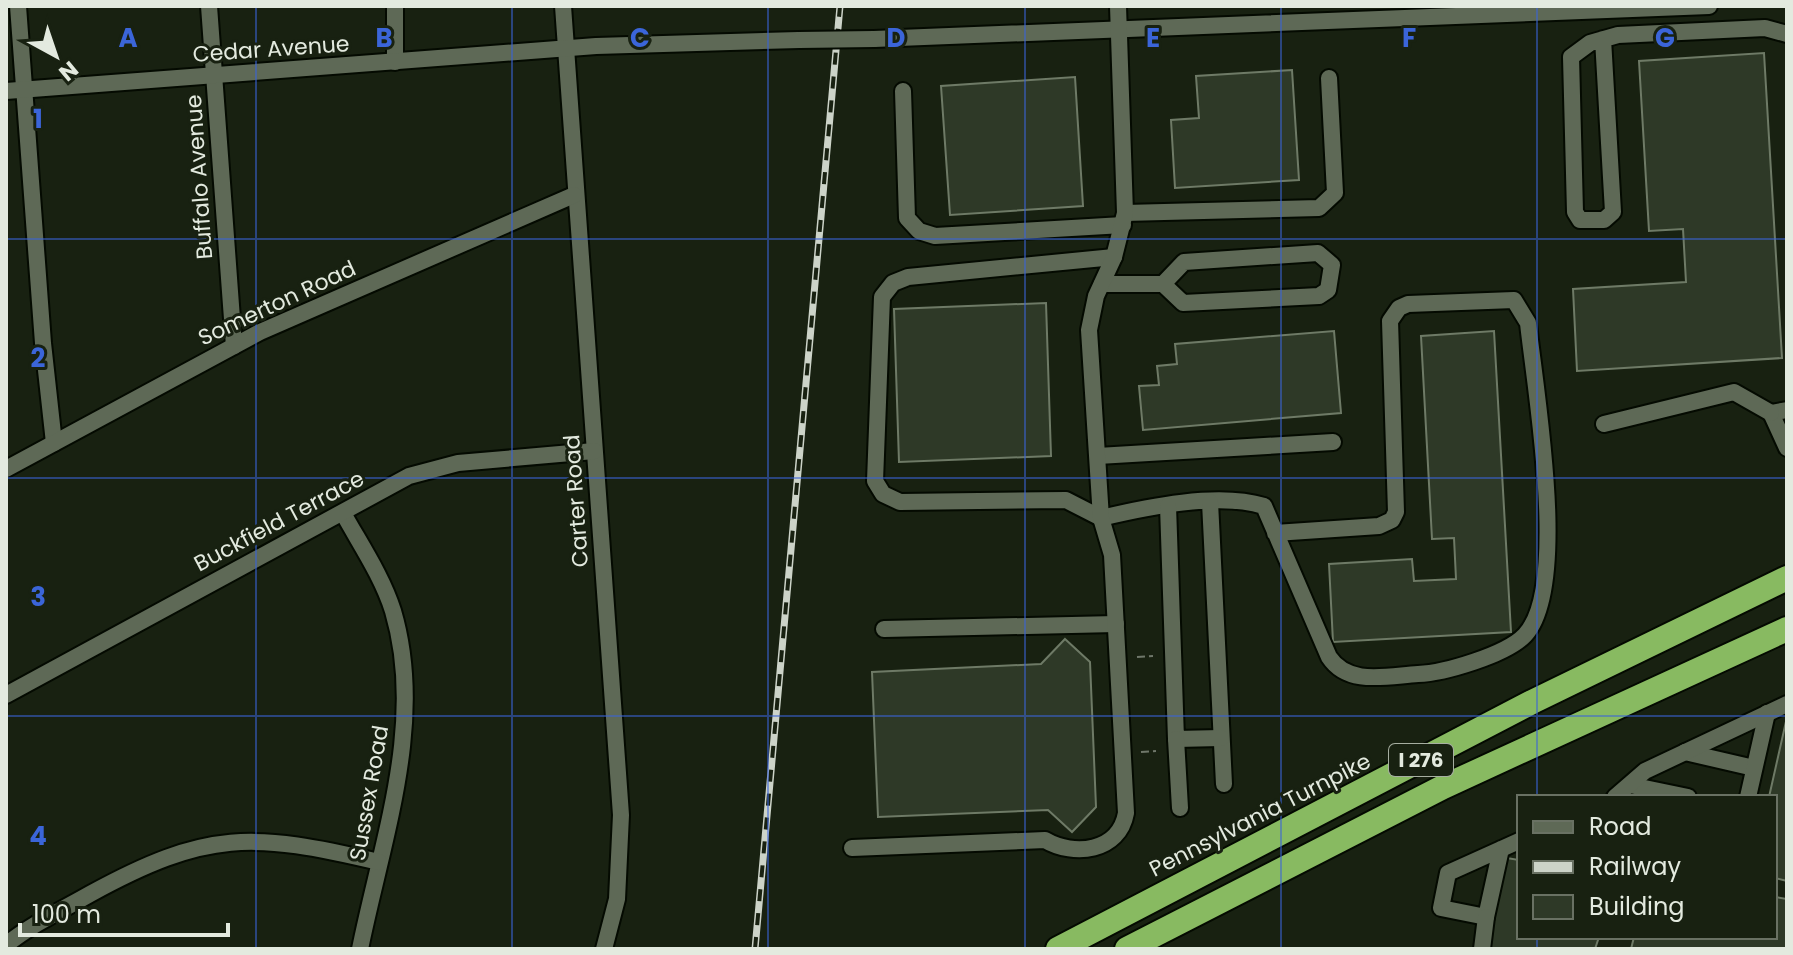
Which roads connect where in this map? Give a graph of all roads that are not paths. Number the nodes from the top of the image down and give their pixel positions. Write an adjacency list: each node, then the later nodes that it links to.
1 (18, 6): 16 (street)
2 (209, 6): 14 (street, Buffalo Avenue)
3 (395, 6): 13 (street)
4 (563, 6): 12 (street, Carter Road)
5 (1118, 6): 8 (street)
6 (1709, 6): 7 (street)
7 (1643, 9): 8 (street); 9 (street)
8 (1119, 30): 12 (street, Cedar Avenue, bridge); 20 (street)
9 (1642, 34): 10 (street); 11 (street)
10 (1787, 34)
11 (1603, 39): 11 (street)
12 (564, 49): 13 (street, Cedar Avenue); 19 (street, Carter Road)
13 (395, 62): 14 (street, Cedar Avenue)
14 (215, 76): 16 (street, Cedar Avenue); 24 (street, Buffalo Avenue)
15 (1329, 78): 20 (street)
16 (25, 89): 17 (street, Cedar Avenue); 28 (street)
17 (6, 91)
18 (903, 91): 20 (street)
19 (574, 195): 24 (street, Somerton Road); 30 (street, Carter Road)
20 (1124, 219): 21 (street)
21 (1114, 257): 22 (street); 36 (street)
22 (1102, 284): 23 (street); 31 (street)
23 (1163, 284): 23 (street)
24 (234, 346): 28 (street, Somerton Road)
25 (1779, 412): 26 (street); 29 (street)
26 (1604, 424)
27 (1333, 442): 31 (street)
28 (54, 443): 32 (street, Somerton Road)
29 (1787, 448)
30 (594, 451): 35 (street, Buckfield Terrace); 62 (street, Carter Road)
31 (1098, 456): 36 (street)
32 (6, 469)
33 (1210, 502): 34 (street); 37 (street); 45 (street)
34 (1168, 506): 36 (street); 46 (street)
35 (343, 513): 42 (street, Buckfield Terrace); 58 (street, Sussex Road)
36 (1101, 518): 39 (street)
37 (1275, 533): 37 (street)
38 (1787, 578): 63 (highway, Pennsylvania Turnpike / I 276)
39 (1116, 624): 40 (street); 55 (street)
40 (884, 629)
41 (1787, 629): 64 (highway, I 276)
42 (6, 695)
43 (1787, 704): 44 (street)
44 (1767, 713): 47 (street); 48 (street)
45 (1221, 738): 46 (street); 49 (street)
46 (1176, 739): 53 (street)
47 (1685, 752): 48 (street); 50 (street)
48 (1754, 768): 52 (street)
49 (1224, 784)
50 (1620, 794): 51 (street)
51 (1643, 795)
52 (1748, 795)
53 (1180, 808)
54 (1517, 842): 56 (street)
55 (852, 848)
56 (1501, 849): 57 (street); 59 (street); 59 (street)
57 (1517, 849)
58 (379, 862): 60 (street); 61 (street, Sussex Road)
59 (1486, 917): 65 (street)
60 (6, 945)
61 (360, 949)
62 (604, 949)
63 (1058, 949)
64 (1127, 949)
65 (1482, 949)

